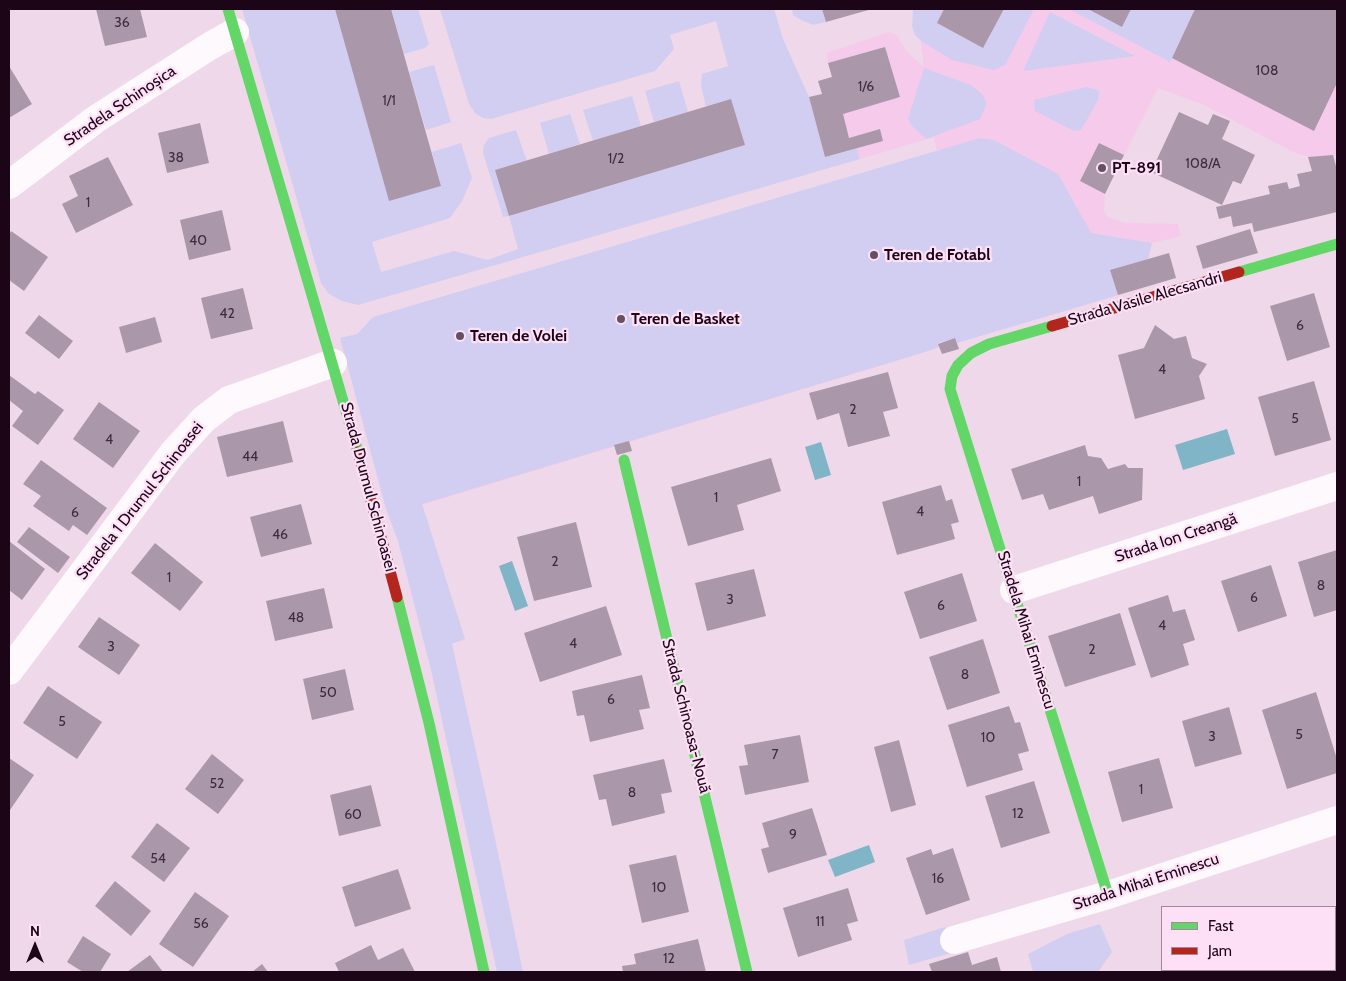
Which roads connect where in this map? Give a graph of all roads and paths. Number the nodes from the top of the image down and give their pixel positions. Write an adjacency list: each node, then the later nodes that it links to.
1 (231, 21): 2 (street, Stradela Schinoșica); 4 (street, Strada Drumul Schinoasei)
2 (9, 185)
3 (1337, 244): 5 (street, Strada Vasile Alecsandri)
4 (333, 362): 9 (street, Stradela 1 Drumul Schinoasei); 13 (street, Strada Drumul Schinoasei)
5 (958, 365): 8 (street, Stradela Mihai Eminescu)
6 (624, 460): 14 (street, Strada Schinoasa-Nouă)
7 (1337, 486): 8 (street, Strada Ion Creangă)
8 (1014, 590): 11 (street, Stradela Mihai Eminescu)
9 (9, 671)
10 (1337, 820): 11 (street, Strada Mihai Eminescu)
11 (1108, 895): 12 (street, Strada Mihai Eminescu)
12 (954, 940)
13 (484, 972)
14 (747, 972)

